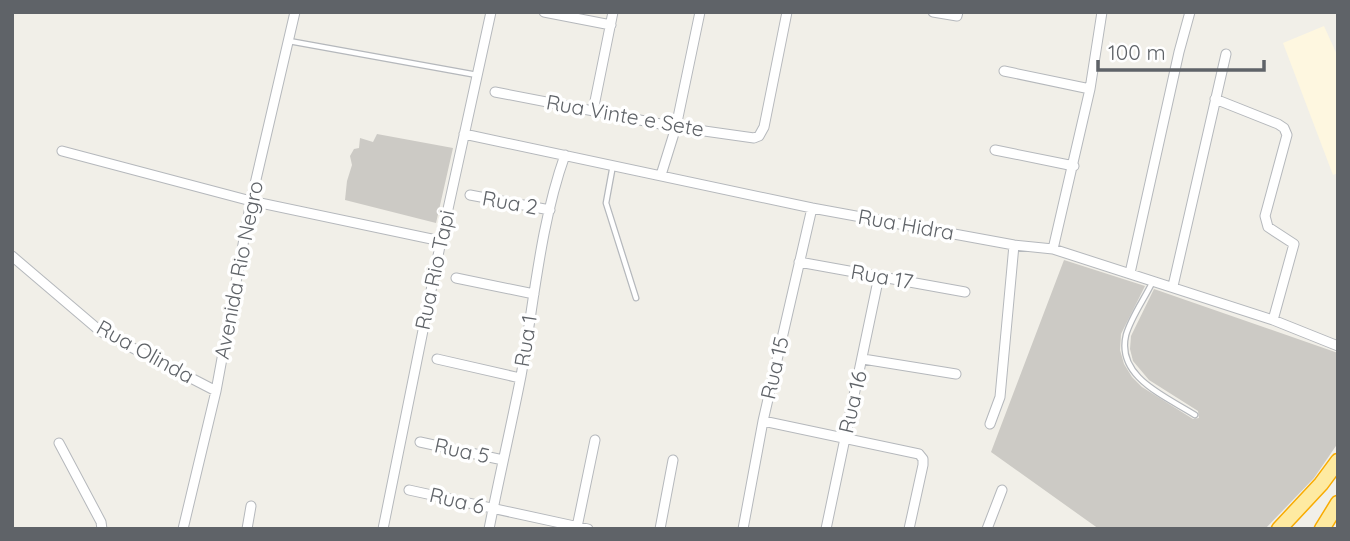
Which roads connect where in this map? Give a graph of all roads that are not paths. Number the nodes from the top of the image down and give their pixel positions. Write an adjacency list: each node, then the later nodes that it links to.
1 (295, 12): 13 (street, Avenida Rio Negro)
2 (491, 12): 16 (street, Rua Rio Tapi)
3 (544, 12): 12 (street)
4 (613, 12): 12 (street)
5 (700, 12): 21 (street)
6 (787, 12): 21 (street, Rua Vinte e Sete)
7 (933, 12): 11 (street)
8 (1091, 12): 10 (street)
9 (1190, 12): 38 (street)
10 (1102, 13): 17 (street)
11 (958, 14)
12 (611, 25): 20 (street)
13 (289, 41): 16 (lane); 30 (street, Avenida Rio Negro)
14 (1226, 54): 19 (street)
15 (1004, 71): 17 (street)
16 (479, 75): 22 (street, Rua Rio Tapi)
17 (1090, 89): 27 (street)
18 (495, 92): 20 (street, Rua Vinte e Sete)
19 (1215, 99): 42 (street); 46 (street)
20 (593, 111): 21 (street, Rua Vinte e Sete)
21 (676, 127): 28 (street)
22 (464, 134): 25 (street, Rua Hidra); 33 (street, Rua Rio Tapi)
23 (995, 150): 27 (street)
24 (62, 151): 30 (street)
25 (565, 155): 26 (street, Rua Hidra); 32 (street, Rua 1)
26 (613, 164): 28 (street, Rua Hidra); 45 (lane)
27 (1074, 166): 35 (street)
28 (661, 175): 31 (street, Rua Hidra)
29 (470, 195): 32 (street, Rua 2)
30 (251, 201): 33 (street); 52 (street, Avenida Rio Negro)
31 (812, 208): 34 (street, Rua Hidra); 37 (street, Rua 15)
32 (550, 210): 44 (street, Rua 1)
33 (441, 241): 73 (street, Rua Rio Tapi)
34 (1014, 244): 35 (street, Rua Hidra); 55 (street)
35 (1053, 249): 38 (street, Rua Hidra)
36 (12, 256): 52 (street, Rua Olinda)
37 (799, 262): 39 (street, Rua 17); 54 (street, Rua 15)
38 (1130, 273): 41 (street, Rua Hidra)
39 (879, 276): 43 (street, Rua 17); 49 (street, Rua 16)
40 (457, 278): 44 (street)
41 (1153, 280): 42 (street, Rua Hidra); 53 (lane)
42 (1173, 286): 46 (street, Rua Hidra)
43 (965, 292)
44 (534, 294): 51 (street, Rua 1)
45 (636, 298)
46 (1273, 320): 47 (street, Rua Hidra)
47 (1338, 346)
48 (437, 359): 51 (street)
49 (863, 359): 50 (street); 56 (street, Rua 16)
50 (956, 374)
51 (520, 378): 60 (street, Rua 1)
52 (216, 391): 71 (street, Avenida Rio Negro)
53 (1195, 415)
54 (763, 421): 56 (street); 77 (street, Rua 15)
55 (990, 424)
56 (845, 438): 78 (street, Rua 16); 79 (street)
57 (595, 440): 68 (street)
58 (420, 442): 60 (street, Rua 5)
59 (59, 443): 70 (street)
60 (503, 460): 67 (street, Rua 1)
61 (673, 460): 76 (street)
62 (1338, 461): 69 (highway)
63 (409, 490): 67 (street, Rua 6)
64 (1002, 491): 80 (street)
65 (1338, 503): 81 (highway)
66 (251, 506): 72 (street)
67 (493, 509): 68 (street, Rua 6); 74 (street, Rua 1)
68 (577, 527): 75 (street, Rua 6)
69 (1281, 528)
70 (102, 529)
71 (183, 529)
72 (247, 529)
73 (383, 529)
74 (489, 529)
75 (588, 529)
76 (660, 529)
77 (743, 529)
78 (827, 529)
79 (909, 529)
80 (987, 529)
81 (1322, 529)

